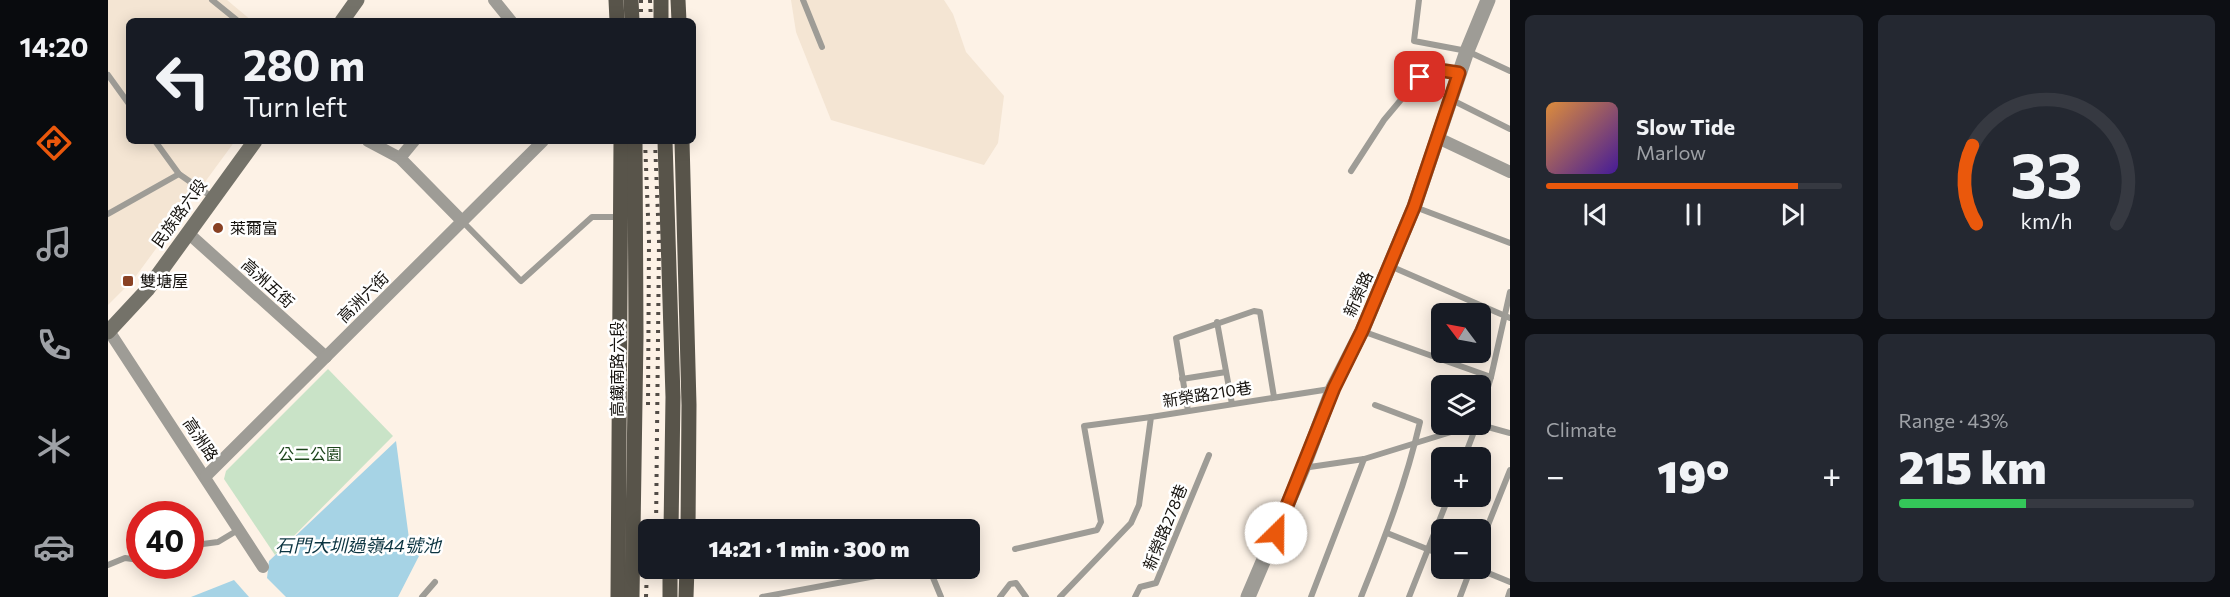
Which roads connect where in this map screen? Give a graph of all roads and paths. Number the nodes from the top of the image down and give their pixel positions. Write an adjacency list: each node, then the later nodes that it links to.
1 (212, 0): 11 (lane)
2 (357, 0): 12 (main road)
3 (494, 0): 13 (street)
4 (616, 0): 14 (main road)
5 (631, 0): 15 (main road)
6 (661, 0): 16 (main road)
7 (678, 0): 17 (main road)
8 (803, 0): 18 (lane)
9 (1419, 0): 19 (lane)
10 (1488, 0): 19 (street, 新榮路)
11 (234, 18)
12 (344, 18)
13 (509, 18)
14 (617, 18)
15 (632, 18)
16 (661, 18)
17 (679, 18)
18 (822, 47)
19 (1467, 51): 20 (lane); 21 (street, 新榮路)
20 (1510, 71)
21 (1459, 73): 23 (street, 新榮路); 37 (lane)
22 (108, 75): 24 (lane)
23 (1450, 99): 25 (lane); 26 (street, 新榮路)
24 (126, 100)
25 (1510, 129)
26 (1438, 138): 38 (street); 41 (street, 新榮路)
27 (157, 144): 39 (lane)
28 (253, 144): 40 (main road, 民族路六段)
29 (374, 144): 36 (street)
30 (412, 144): 36 (street)
31 (540, 144): 44 (street, 高洲六街)
32 (621, 144): 43 (main road, 高鐵南路六段)
33 (635, 144): 76 (main road, 高鐵南路六段)
34 (665, 144): 59 (main road)
35 (682, 144): 70 (main road)
36 (400, 158): 44 (street)
37 (1351, 171)
38 (1510, 172)
39 (178, 174): 40 (lane); 42 (lane)
40 (213, 197): 45 (main road, 民族路六段)
41 (1414, 207): 46 (lane); 47 (street, 新榮路)
42 (108, 214)
43 (622, 217): 44 (lane); 63 (main road, 高鐵南路六段)
44 (462, 221): 53 (street, 高洲六街)
45 (188, 233): 51 (main road, 民族路六段); 53 (street, 高洲五街)
46 (1510, 243)
47 (1390, 266): 49 (lane); 52 (street, 新榮路)
48 (1510, 292): 49 (lane)
49 (1507, 317): 56 (lane)
50 (1217, 322): 54 (lane); 57 (lane); 60 (lane)
51 (108, 331): 75 (street, 高洲路)
52 (1362, 331): 55 (lane); 58 (street, 新榮路)
53 (326, 357): 75 (street, 高洲六街)
54 (1226, 372): 57 (lane); 61 (lane)
55 (1485, 375)
56 (1491, 377)
57 (1182, 379): 64 (lane)
58 (1334, 388): 60 (lane, 新榮路210巷); 73 (street, 新榮路)
59 (673, 397): 70 (main road); 78 (main road)
60 (1274, 397): 61 (lane, 新榮路210巷)
61 (1232, 404): 64 (lane, 新榮路210巷)
62 (1375, 405): 69 (lane)
63 (620, 406): 76 (main road); 100 (main road, 高鐵南路六段)
64 (1188, 411): 65 (lane, 新榮路210巷)
65 (1151, 417): 84 (lane); 108 (lane, 新榮路210巷)
66 (1491, 428): 67 (lane)
67 (1510, 433)
68 (1441, 435): 69 (lane)
69 (1415, 443): 72 (lane); 82 (lane)
70 (689, 453): 79 (main road)
71 (1209, 455): 109 (lane, 新榮路278巷)
72 (1365, 459): 73 (lane); 111 (lane)
73 (1303, 468): 110 (street, 新榮路)
74 (1510, 470): 80 (lane)
75 (206, 476): 81 (street, 高洲路)
76 (635, 478): 101 (main road, 高鐵南路六段)
77 (1445, 507): 85 (lane)
78 (671, 519)
79 (688, 519)
80 (1490, 519)
81 (239, 530): 83 (lane); 89 (street, 高洲路)
82 (1387, 532): 85 (lane); 112 (lane)
83 (204, 544)
84 (1015, 549)
85 (1428, 549): 86 (lane); 113 (lane)
86 (1431, 550)
87 (126, 558): 88 (lane)
88 (108, 565)
89 (263, 567)
90 (1491, 574): 97 (lane)
91 (670, 579): 102 (main road)
92 (687, 579): 103 (main road)
93 (859, 579): 104 (lane)
94 (934, 579): 105 (lane)
95 (1467, 579): 114 (lane)
96 (435, 582): 99 (lane)
97 (1510, 582)
98 (1510, 591): 115 (lane)
99 (422, 597)
100 (618, 597)
101 (632, 597)
102 (670, 597)
103 (686, 597)
104 (762, 597)
105 (941, 597)
106 (1000, 597): 107 (lane)
107 (1026, 597)
108 (1060, 597)
109 (1135, 597)
110 (1248, 597)
111 (1311, 597)
112 (1361, 597)
113 (1409, 597)
114 (1460, 597)
115 (1508, 597)

